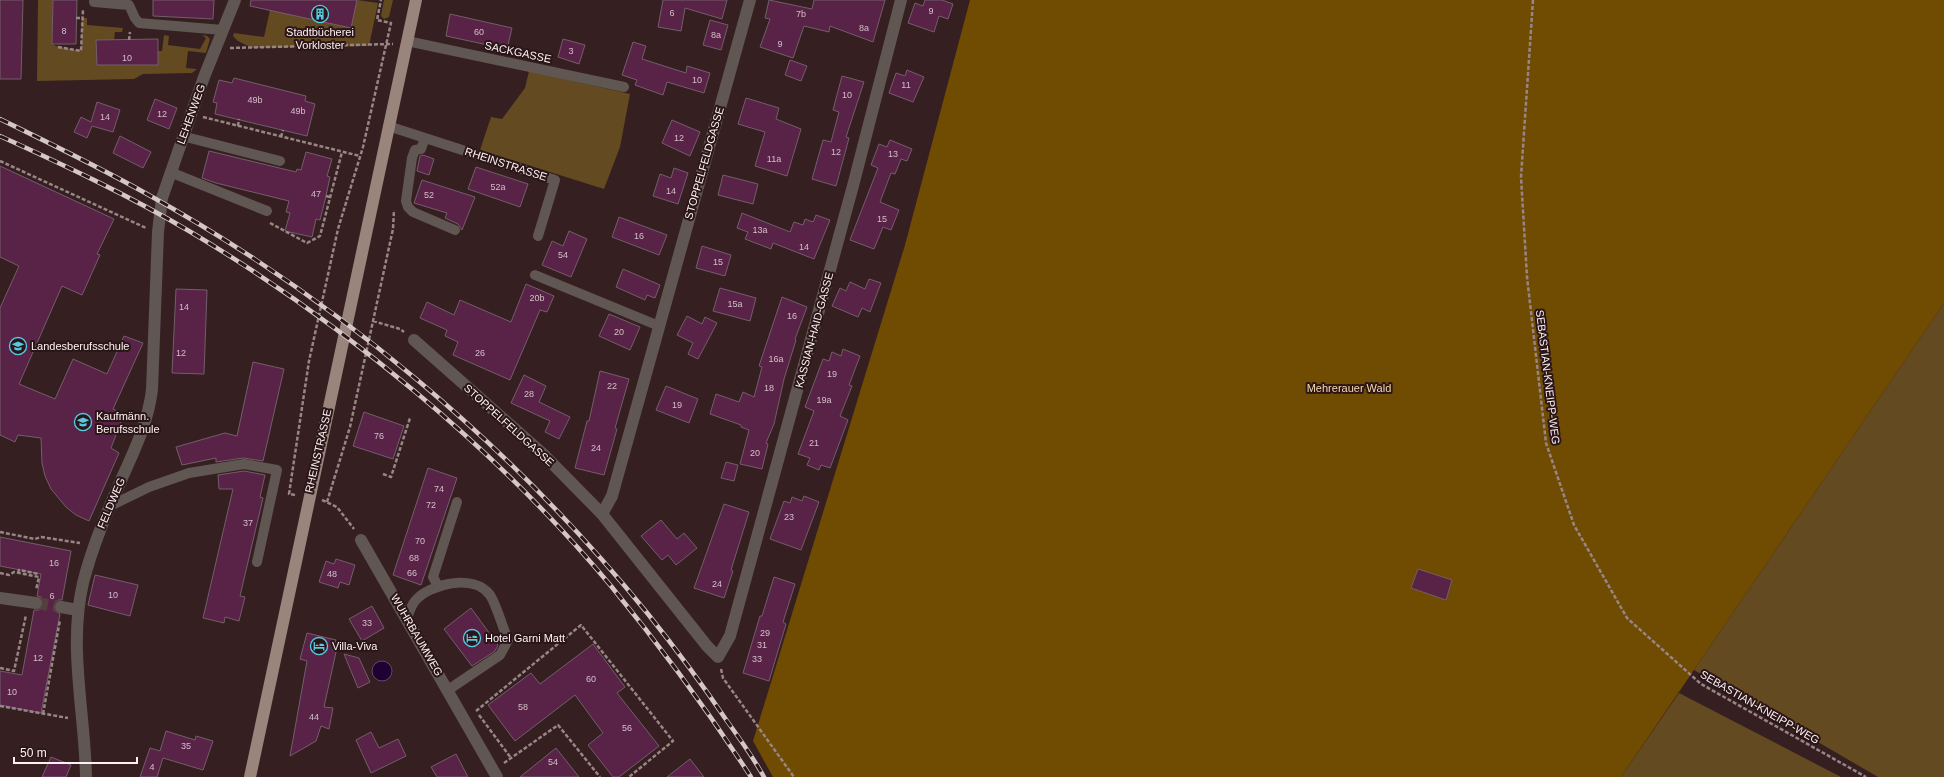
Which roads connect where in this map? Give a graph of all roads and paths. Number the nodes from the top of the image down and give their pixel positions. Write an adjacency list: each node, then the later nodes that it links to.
1 (235, 0): 10 (street, LEHENWEG)
2 (382, 0): 13 (path)
3 (416, 0): 11 (main road, RHEINSTRASSE)
4 (750, 0): 38 (street, STOPPELFELDGASSE)
5 (900, 0): 57 (street, KASSIAN-HAID-GASSE)
6 (1533, 0): 70 (path, SEBASTIAN-KNEIPP-WEG)
7 (94, 2): 9 (path); 10 (lane)
8 (76, 18): 9 (path)
9 (82, 18): 12 (path)
10 (223, 30): 14 (street, LEHENWEG)
11 (407, 41): 15 (lane, SACKGASSE); 19 (main road, RHEINSTRASSE)
12 (58, 46)
13 (385, 46): 14 (path); 25 (path)
14 (216, 48): 16 (street, LEHENWEG)
15 (624, 87)
16 (191, 114): 18 (path); 21 (street, LEHENWEG)
17 (239, 119): 18 (path)
18 (238, 126): 22 (path)
19 (388, 126): 23 (lane, RHEINSTRASSE); 66 (main road, RHEINSTRASSE)
20 (283, 130): 22 (path)
21 (182, 136): 26 (lane); 28 (street, LEHENWEG)
22 (281, 137): 24 (path)
23 (425, 138): 33 (lane); 35 (lane, RHEINSTRASSE)
24 (342, 152): 25 (path); 30 (path)
25 (360, 156): 42 (path)
26 (280, 160)
27 (0, 161): 34 (path)
28 (170, 172): 32 (lane); 34 (street, LEHENWEG)
29 (326, 196): 30 (path)
30 (330, 197): 32 (path)
31 (395, 207): 37 (path)
32 (267, 212)
33 (455, 230)
34 (158, 232): 44 (street, FELDWEG)
35 (538, 236)
36 (535, 275): 38 (lane)
37 (373, 320): 39 (path); 47 (path)
38 (659, 326): 45 (street, STOPPELFELDGASSE)
39 (414, 340): 45 (street, STOPPELFELDGASSE)
40 (410, 418): 41 (path)
41 (383, 474)
42 (289, 494)
43 (457, 502): 51 (lane)
44 (110, 506): 48 (street, FELDWEG); 49 (lane)
45 (602, 514): 57 (street, STOPPELFELDGASSE)
46 (0, 532): 48 (path)
47 (361, 540): 56 (street, WUHRBAUMWEG)
48 (94, 546): 55 (street, FELDWEG)
49 (257, 562)
50 (0, 573): 53 (path)
51 (438, 586): 56 (lane); 59 (lane)
52 (0, 598): 53 (street)
53 (33, 603): 58 (path)
54 (61, 607): 55 (street); 61 (path)
55 (78, 610): 62 (street, FELDWEG)
56 (407, 618): 59 (street, WUHRBAUMWEG)
57 (718, 657): 69 (path)
58 (0, 668)
59 (448, 690): 64 (street, WUHRBAUMWEG)
60 (0, 706): 61 (path)
61 (43, 714): 62 (path)
62 (84, 721): 65 (street, FELDWEG)
63 (511, 758): 64 (path); 67 (path); 68 (path)
64 (495, 774)
65 (86, 777)
66 (250, 777)
67 (600, 777)
68 (629, 777)
69 (794, 777)
70 (1866, 777)

